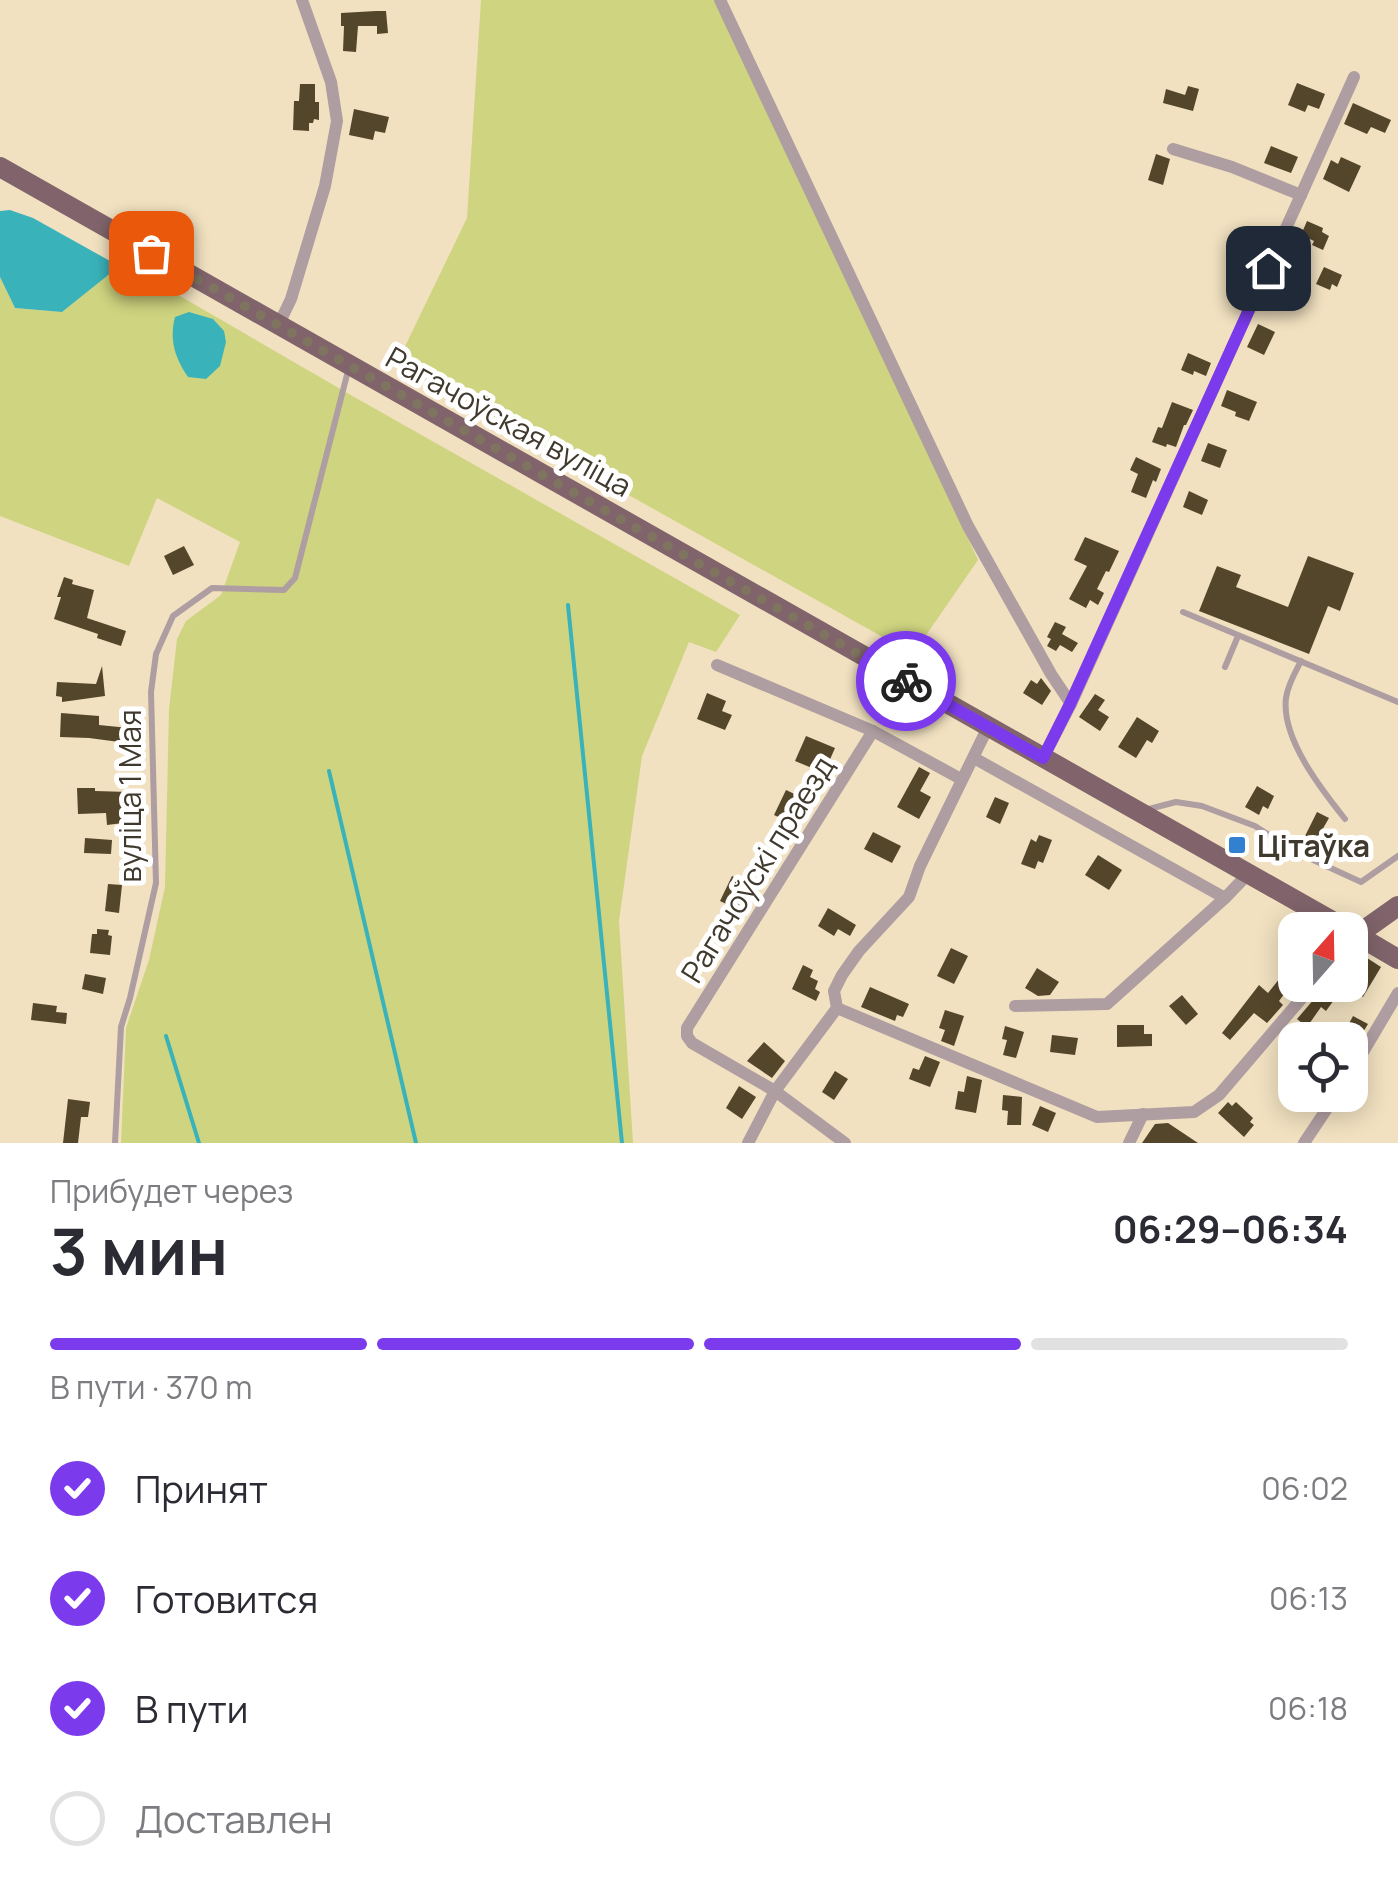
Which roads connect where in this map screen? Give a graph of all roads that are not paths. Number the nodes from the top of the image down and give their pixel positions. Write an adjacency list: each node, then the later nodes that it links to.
1 (302, 0): 7 (street)
2 (720, 0): 15 (street)
3 (1354, 77): 6 (street)
4 (1173, 149): 6 (street)
5 (0, 167): 7 (main road, Рагачоўская вуліца)
6 (1301, 195): 15 (street)
7 (278, 326): 8 (main road, Рагачоўская вуліца)
8 (349, 366): 16 (main road, Рагачоўская вуліца); 39 (lane, вуліца 1 Мая)
9 (1184, 612): 10 (lane)
10 (1238, 636): 11 (lane); 13 (lane)
11 (1302, 661): 14 (lane); 22 (lane)
12 (716, 664): 17 (street)
13 (1225, 667)
14 (1398, 702)
15 (1070, 704): 19 (street)
16 (988, 727): 18 (street); 19 (main road, Рагачоўская вуліца)
17 (874, 730): 20 (street); 36 (street, Рагачоўскі праезд)
18 (974, 758): 20 (street); 25 (street)
19 (1043, 758): 21 (main road, Рагачоўская вуліца)
20 (961, 779): 34 (street)
21 (1139, 812): 23 (lane); 24 (main road, Рагачоўская вуліца)
22 (1345, 819)
23 (1398, 856)
24 (1250, 873): 25 (street); 27 (main road, Рагачоўская вуліца)
25 (1225, 898): 33 (street)
26 (1398, 906): 28 (main road)
27 (1314, 912)
28 (1368, 925)
29 (1368, 943): 30 (main road, Рагачоўская вуліца)
30 (1398, 958)
31 (1398, 993): 35 (street)
32 (1298, 1002): 38 (street)
33 (1015, 1006)
34 (837, 1008): 36 (street); 38 (street)
35 (1368, 1044)
36 (775, 1091): 40 (street); 41 (street)
37 (1325, 1112): 43 (street)
38 (1143, 1114): 42 (street)
39 (115, 1143)
40 (748, 1143)
41 (845, 1143)
42 (1129, 1143)
43 (1304, 1143)

